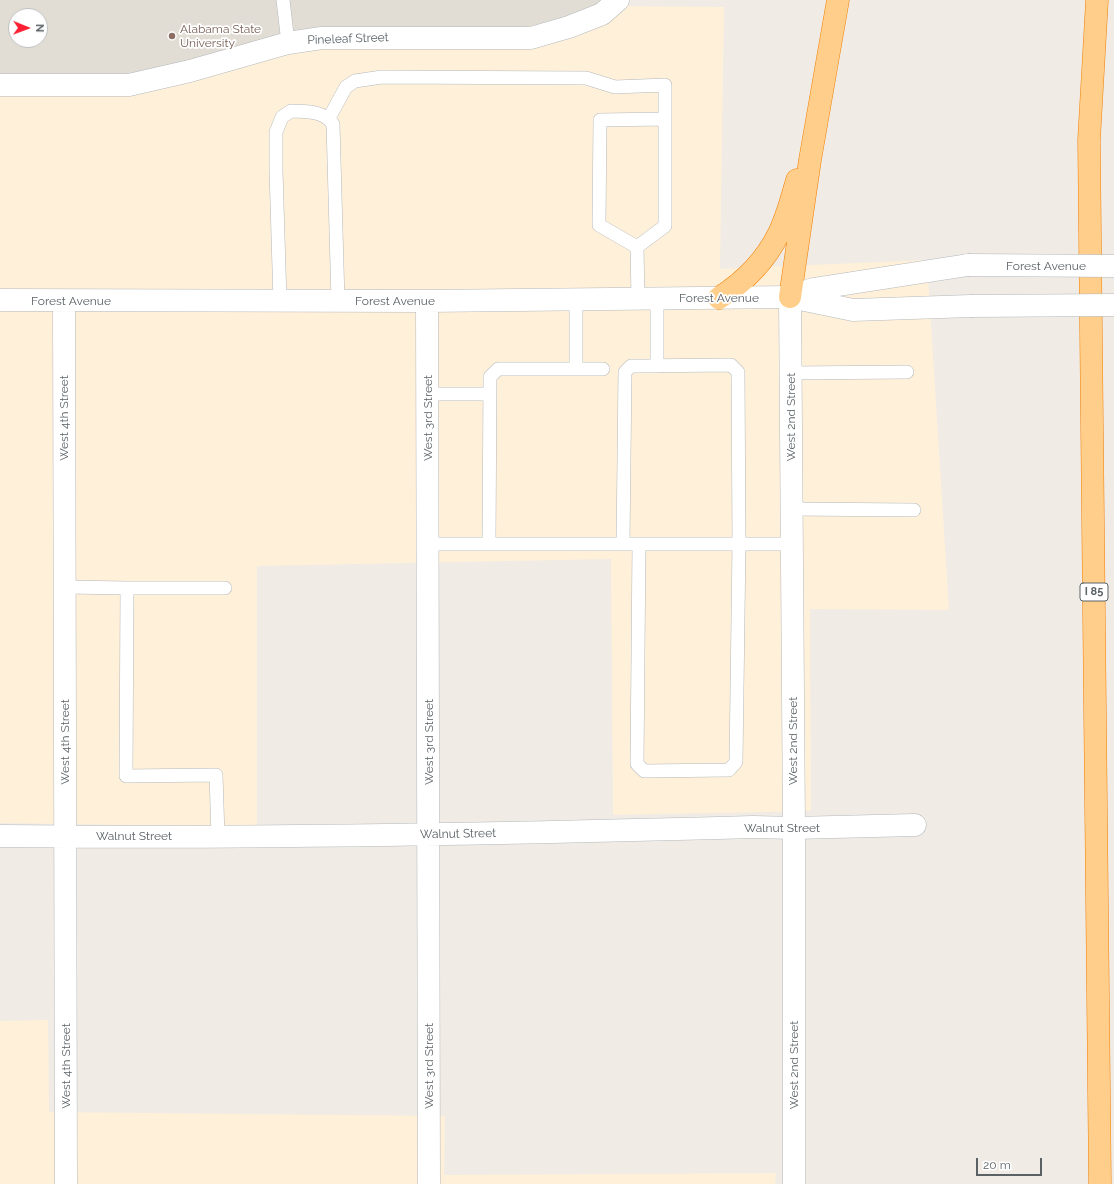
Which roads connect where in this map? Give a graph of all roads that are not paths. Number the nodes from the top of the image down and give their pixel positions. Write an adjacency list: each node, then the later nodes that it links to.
1 (283, 0): 5 (lane)
2 (838, 0): 9 (highway)
3 (1097, 0): 49 (highway, I 85)
4 (610, 7): 5 (street, Pineleaf Street)
5 (288, 43): 6 (street, Pineleaf Street)
6 (0, 85)
7 (329, 118): 8 (lane); 18 (lane); 19 (lane)
8 (665, 119): 10 (lane); 10 (lane)
9 (816, 128): 12 (highway); 13 (highway)
10 (637, 247): 15 (lane)
11 (1114, 266): 13 (street, Forest Avenue, bridge)
12 (719, 298): 13 (street, Forest Avenue); 15 (street, Forest Avenue)
13 (790, 298): 21 (street, Forest Avenue, bridge); 26 (street, West 2nd Street)
14 (576, 299): 15 (street, Forest Avenue); 20 (street, Forest Avenue); 23 (lane)
15 (648, 299): 22 (lane)
16 (0, 300): 17 (street, Forest Avenue)
17 (64, 301): 18 (street, Forest Avenue); 37 (street, West 4th Street)
18 (280, 301): 19 (street, Forest Avenue)
19 (338, 301): 20 (street, Forest Avenue)
20 (428, 301): 27 (street, West 3rd Street)
21 (1114, 306)
22 (657, 366): 33 (lane); 35 (lane)
23 (576, 369): 24 (lane); 28 (lane)
24 (603, 369)
25 (907, 372): 26 (lane)
26 (790, 373): 29 (street, West 2nd Street)
27 (428, 394): 28 (lane); 31 (street, West 3rd Street)
28 (490, 394): 32 (lane)
29 (791, 509): 30 (lane); 36 (street, West 2nd Street)
30 (914, 510)
31 (428, 544): 32 (lane); 42 (street, West 3rd Street)
32 (490, 544): 33 (lane)
33 (623, 544): 34 (lane)
34 (639, 544): 35 (lane); 35 (lane)
35 (739, 544): 36 (lane)
36 (792, 544): 41 (street, West 2nd Street)
37 (65, 588): 38 (lane); 45 (street, West 4th Street)
38 (127, 588): 39 (lane); 44 (lane)
39 (225, 588)
40 (915, 825): 41 (street, Walnut Street)
41 (794, 828): 42 (street, Walnut Street); 48 (street, West 2nd Street)
42 (429, 835): 44 (street, Walnut Street); 47 (street, West 3rd Street)
43 (0, 836): 45 (street, Walnut Street)
44 (218, 836): 45 (street, Walnut Street)
45 (66, 837): 46 (street, West 4th Street)
46 (66, 1184)
47 (429, 1184)
48 (794, 1184)
49 (1100, 1184)

